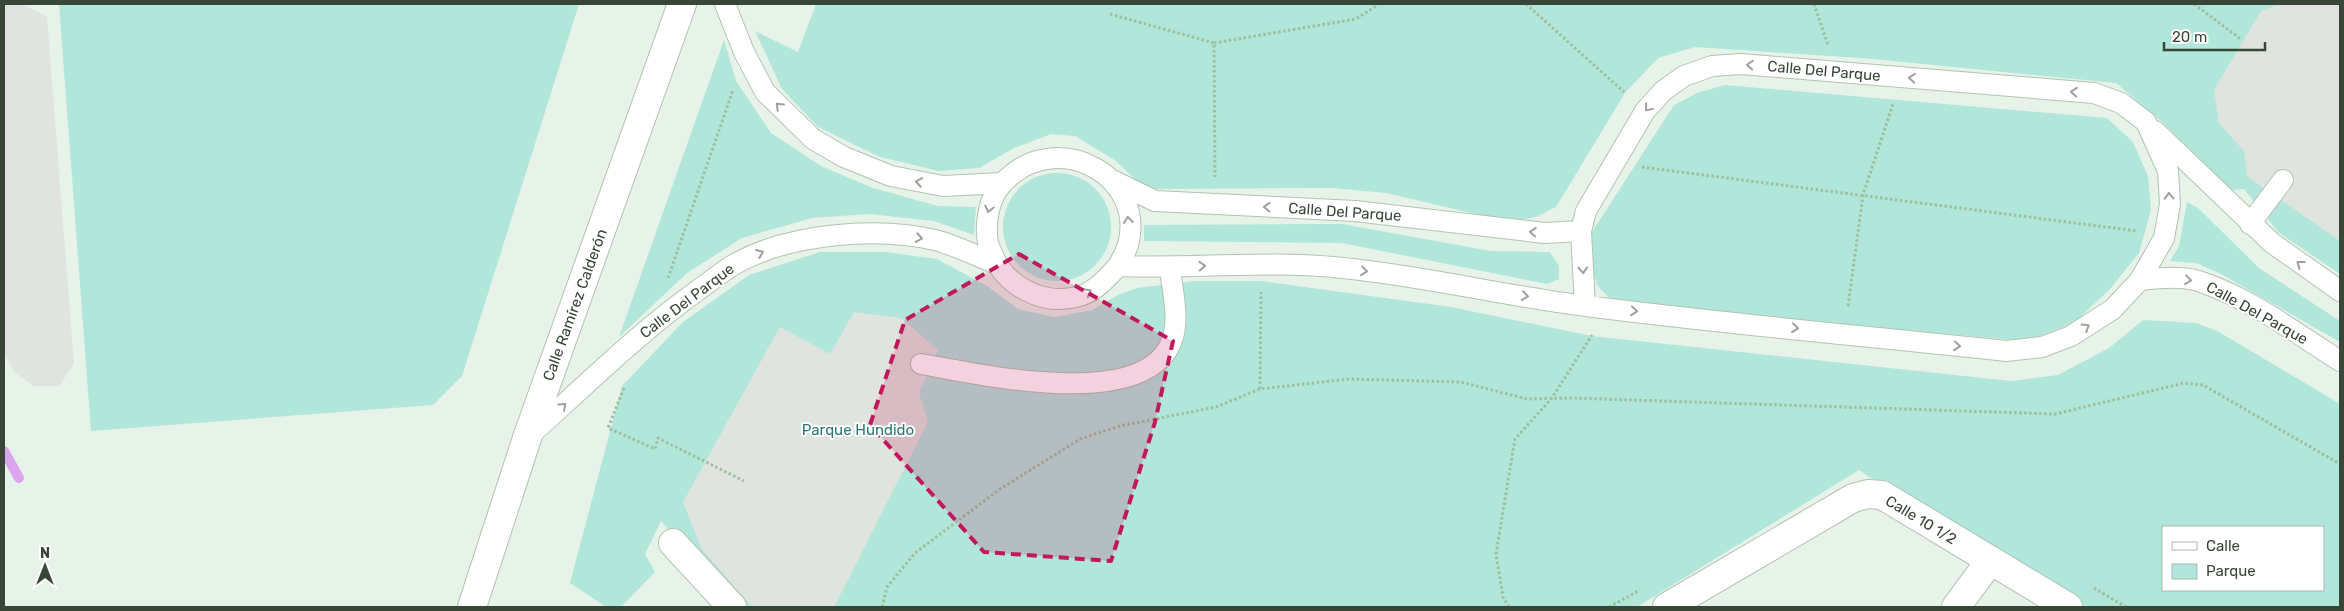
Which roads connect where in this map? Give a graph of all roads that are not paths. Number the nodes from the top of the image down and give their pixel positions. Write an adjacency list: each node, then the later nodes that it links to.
1 (682, 4): 17 (street, Calle Ramírez Calderón)
2 (725, 4): 6 (lane, one-way to 2)
3 (2146, 122): 7 (lane, Calle Del Parque); 8 (lane, Calle Del Parque, one-way to 8); 12 (lane, Calle Del Parque, one-way to 3)
4 (1112, 180): 6 (lane, Calle Del Parque); 8 (lane, Calle Del Parque, one-way to 4); 10 (lane, Calle Del Parque, one-way to 4)
5 (2283, 180): 7 (lane)
6 (1002, 183): 9 (lane, Calle Del Parque, one-way to 9)
7 (2250, 224): 13 (lane, Calle Del Parque, one-way to 7)
8 (1581, 231): 14 (lane, Calle Del Parque, one-way to 14)
9 (995, 263): 10 (lane, Calle Del Parque, one-way to 10); 17 (lane, Calle Del Parque, one-way to 9)
10 (1118, 266): 11 (lane, Calle Del Parque)
11 (1170, 268): 14 (lane, Calle Del Parque, one-way to 14); 16 (lane)
12 (2140, 280): 14 (lane, Calle Del Parque, one-way to 12); 15 (lane, Calle Del Parque, one-way to 15)
13 (2340, 291)
14 (1585, 306)
15 (2340, 361)
16 (921, 364)
17 (527, 438): 20 (street, Calle Ramírez Calderón)
18 (673, 542): 21 (street)
19 (1990, 561): 22 (street, Calle 10 1/2); 23 (street); 24 (street, Calle 10 1/2)
20 (472, 607)
21 (732, 607)
22 (1667, 607)
23 (1956, 607)
24 (2068, 607)

